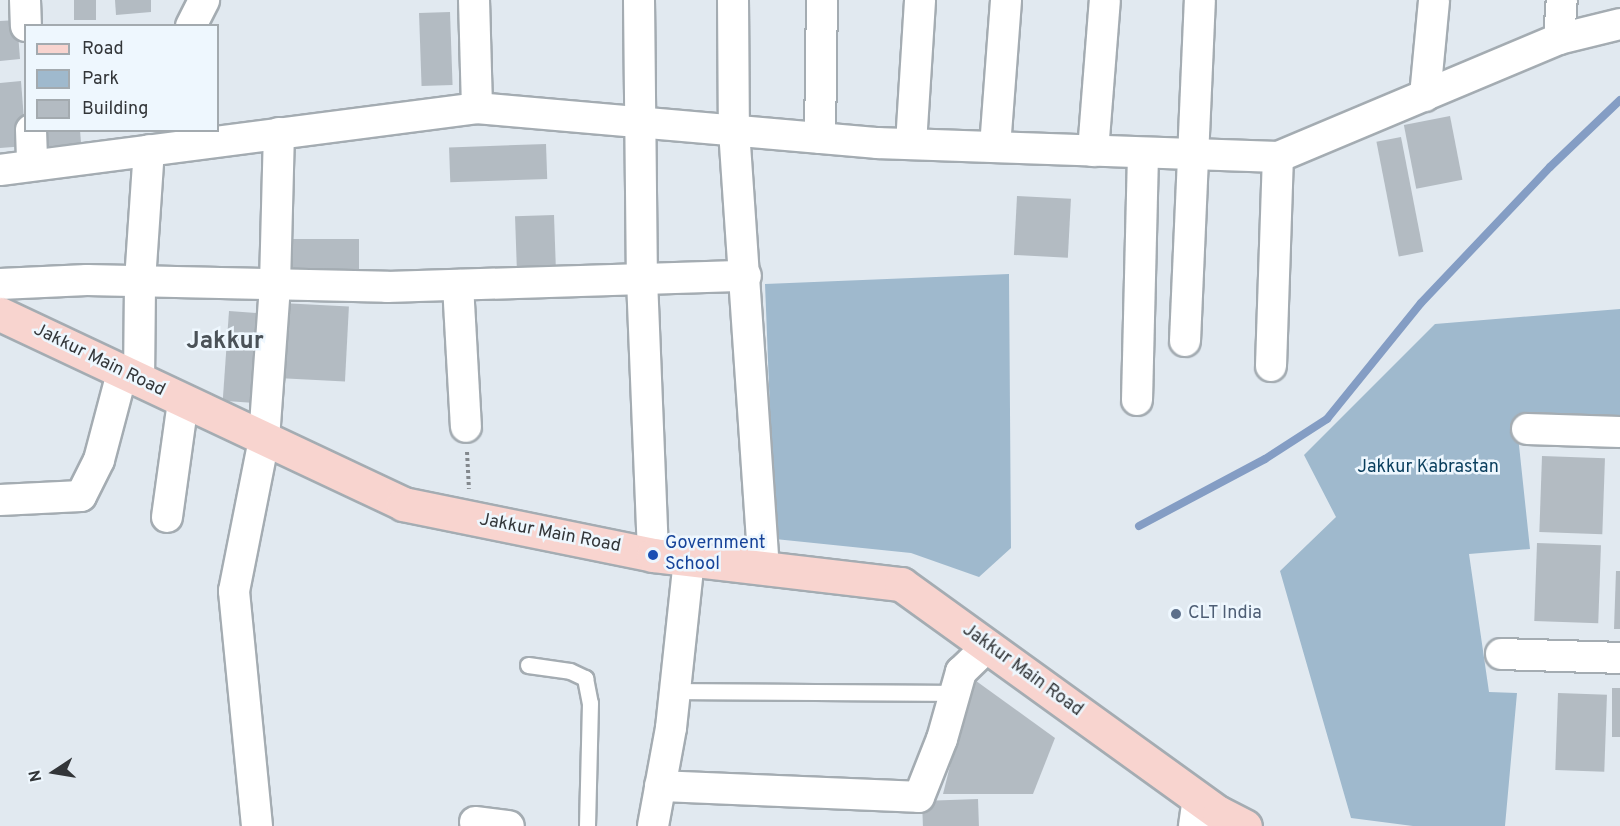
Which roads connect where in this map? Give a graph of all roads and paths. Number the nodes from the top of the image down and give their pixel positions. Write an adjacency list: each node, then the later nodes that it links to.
1 (25, 0): 13 (street)
2 (204, 0): 14 (street)
3 (474, 0): 18 (street)
4 (639, 0): 19 (street)
5 (733, 0): 20 (street)
6 (822, 0): 23 (street)
7 (920, 0): 25 (street)
8 (1006, 0): 26 (street)
9 (1104, 0): 27 (street)
10 (1200, 0): 29 (street)
11 (1434, 0): 17 (street)
12 (1562, 0): 16 (street)
13 (26, 24)
14 (192, 24)
15 (1620, 24): 16 (street)
16 (1559, 39): 17 (street)
17 (1425, 96): 30 (street)
18 (477, 108): 19 (street); 22 (street)
19 (642, 123): 20 (street); 34 (street)
20 (734, 130): 23 (street); 33 (street)
21 (31, 132): 31 (street)
22 (279, 133): 24 (street); 37 (street)
23 (820, 138): 25 (street)
24 (139, 144): 31 (street); 35 (street)
25 (911, 144): 26 (street)
26 (995, 147): 27 (street)
27 (1093, 151): 28 (street)
28 (1143, 153): 29 (street); 43 (street)
29 (1195, 154): 30 (street); 40 (street)
30 (1278, 157): 41 (street)
31 (32, 163): 32 (street)
32 (0, 170)
33 (746, 276): 34 (street); 54 (street)
34 (642, 279): 38 (street); 52 (street)
35 (140, 281): 36 (street); 37 (street); 42 (street)
36 (0, 284)
37 (276, 284): 38 (street); 48 (street)
38 (458, 285): 45 (street)
39 (0, 314): 42 (street, Jakkur Main Road)
40 (1185, 341)
41 (1271, 366)
42 (130, 377): 44 (street, Jakkur Main Road); 49 (street)
43 (1137, 400)
44 (183, 401): 48 (street, Jakkur Main Road); 50 (street)
45 (466, 427): 51 (path)
46 (1527, 429): 47 (street)
47 (1620, 432)
48 (264, 439): 51 (street, Jakkur Main Road); 64 (street)
49 (0, 500)
50 (168, 517)
51 (471, 518): 52 (street, Jakkur Main Road)
52 (652, 555): 53 (street, Jakkur Main Road)
53 (689, 558): 54 (street, Jakkur Main Road); 59 (street)
54 (764, 568): 55 (street, Jakkur Main Road)
55 (988, 646): 60 (street); 62 (street, Jakkur Main Road)
56 (1501, 654): 57 (street)
57 (1620, 658)
58 (528, 665): 66 (lane)
59 (675, 691): 60 (lane); 61 (street)
60 (955, 693): 61 (street)
61 (660, 786): 67 (street)
62 (1196, 812): 68 (street, Jakkur Main Road)
63 (475, 822): 65 (street)
64 (257, 826)
65 (509, 826)
66 (587, 826)
67 (653, 826)
68 (1245, 826)

